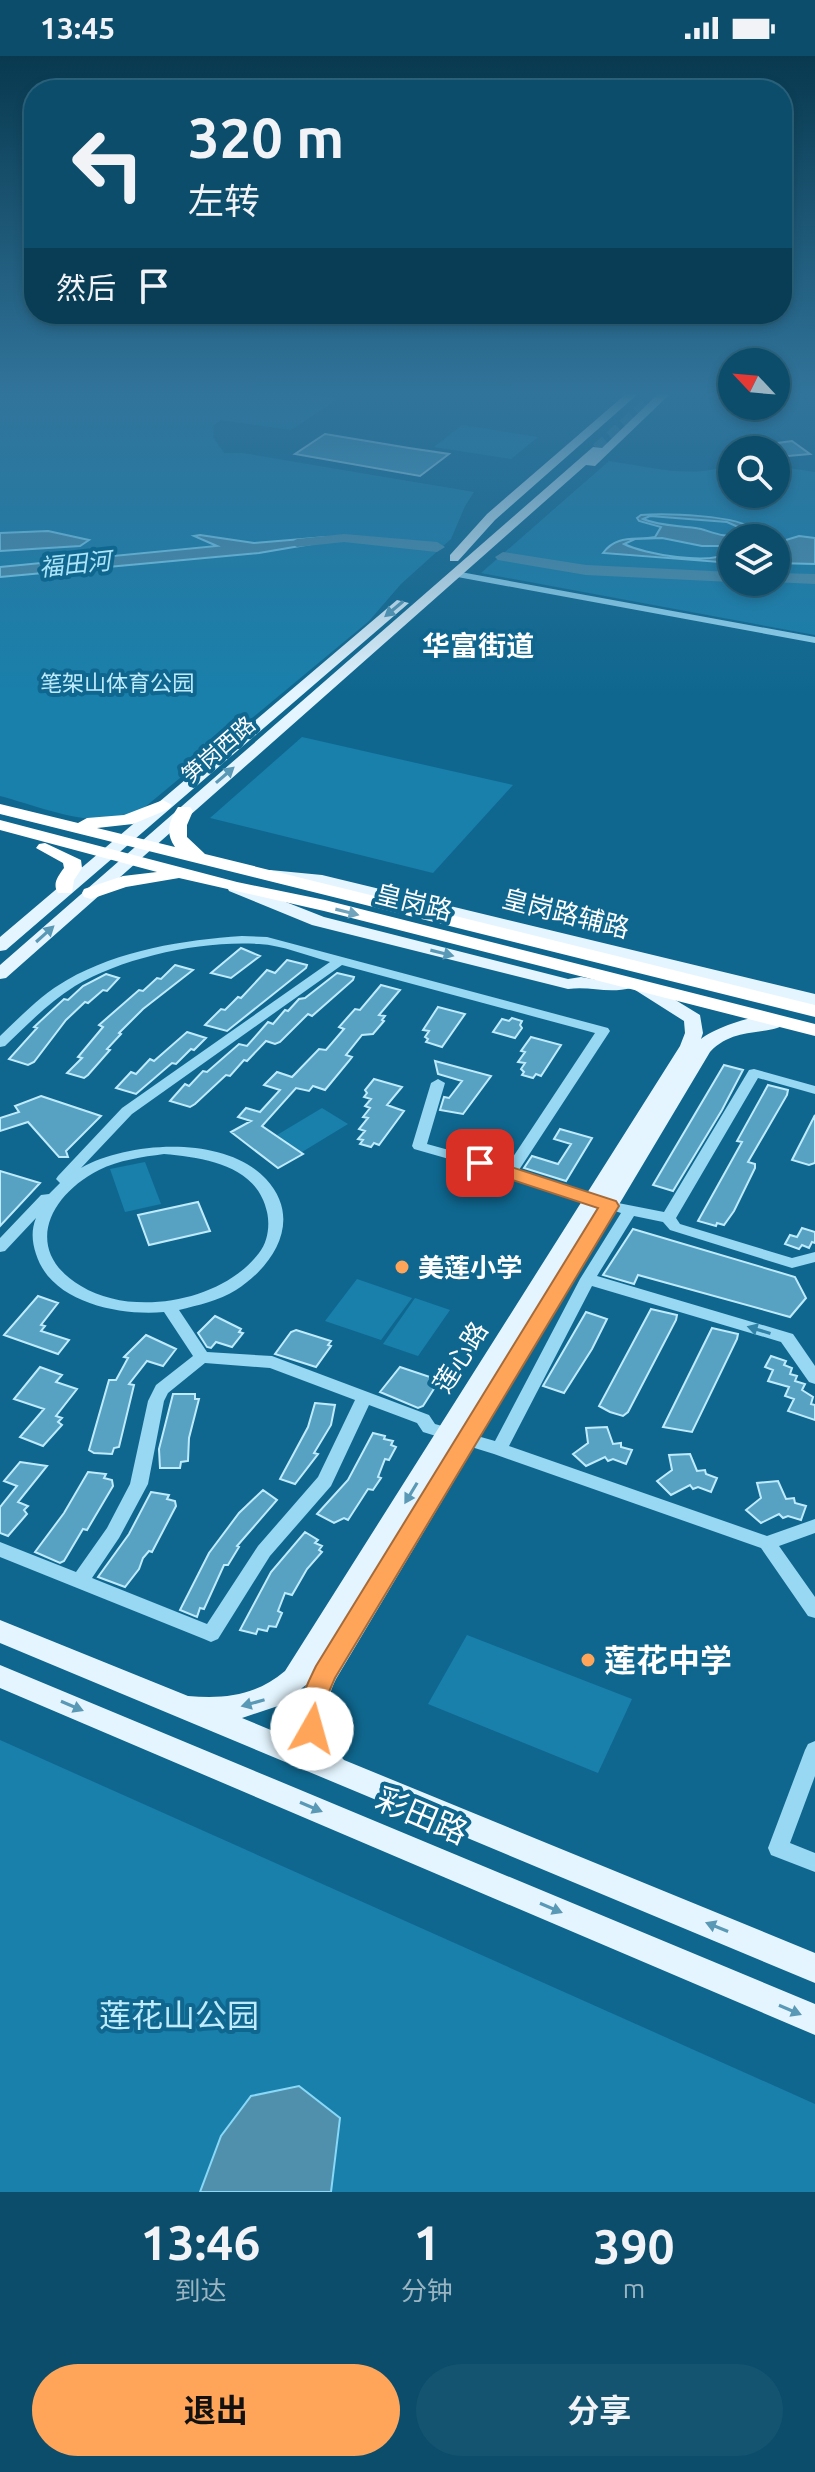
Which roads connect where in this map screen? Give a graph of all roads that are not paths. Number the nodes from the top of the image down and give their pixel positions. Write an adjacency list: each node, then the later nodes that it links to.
1 (519, 493): 4 (main road, 笋岗西路)
2 (540, 493): 4 (main road, 笋岗西路)
3 (560, 493): 4 (main road, 笋岗西路)
4 (456, 569): 5 (main road, 笋岗西路); 5 (main road); 6 (street); 8 (main road, 笋岗西路, one-way to 4)
5 (429, 579): 7 (main road, 笋岗西路, one-way to 7)
6 (815, 640)
7 (163, 805): 10 (highway); 11 (main road, 笋岗西路)
8 (184, 811): 12 (main road, 笋岗西路); 15 (highway)
9 (1, 816): 10 (highway, 皇岗路); 13 (highway, 皇岗路); 17 (highway)
10 (46, 820): 11 (highway, 皇岗路)
11 (122, 839): 12 (highway, 皇岗路); 13 (main road, 笋岗西路)
12 (145, 845): 14 (main road, 笋岗西路); 15 (highway, 皇岗路)
13 (106, 852): 14 (highway, 皇岗路); 17 (main road, 笋岗西路)
14 (129, 860): 15 (highway, 皇岗路); 18 (main road, 笋岗西路)
15 (201, 868): 16 (highway, 皇岗路); 18 (highway); 22 (highway, 皇岗路, one-way to 22)
16 (256, 872): 23 (main road, 皇岗路辅路); 24 (highway, 皇岗路)
17 (65, 889): 19 (main road, 笋岗西路)
18 (91, 893): 21 (main road, 笋岗西路, one-way to 18)
19 (0, 946)
20 (340, 961): 27 (street); 30 (street); 33 (street)
21 (0, 974)
22 (635, 985): 25 (highway, 皇岗路); 31 (main road, 莲心路)
23 (815, 1000)
24 (815, 1011)
25 (786, 1022): 26 (highway, 皇岗路); 31 (main road, 莲心路)
26 (815, 1032)
27 (0, 1043)
28 (438, 1083): 30 (street)
29 (815, 1090): 32 (street)
30 (510, 1172): 31 (street)
31 (611, 1206): 32 (street); 35 (street); 40 (main road, 莲心路)
32 (668, 1218): 34 (street)
33 (0, 1247)
34 (815, 1257)
35 (588, 1279): 38 (street, one-way to 35); 41 (street)
36 (168, 1306): 36 (street); 37 (street)
37 (202, 1357): 39 (street); 45 (street)
38 (815, 1378)
39 (365, 1397): 40 (street); 45 (street)
40 (456, 1437): 41 (street); 49 (main road, 莲心路, one-way to 49); 51 (main road, 莲心路)
41 (499, 1449): 43 (street)
42 (815, 1526): 43 (street)
43 (767, 1543): 46 (street)
44 (0, 1549): 45 (street)
45 (80, 1581)
46 (815, 1611)
47 (0, 1631): 49 (main road, 彩田路)
48 (0, 1676): 54 (main road, 彩田路, one-way to 54)
49 (188, 1708): 51 (main road, 彩田路)
50 (815, 1750): 52 (street)
51 (334, 1769): 53 (main road, 彩田路, one-way to 51)
52 (815, 1863)
53 (815, 1968)
54 (815, 2020)

